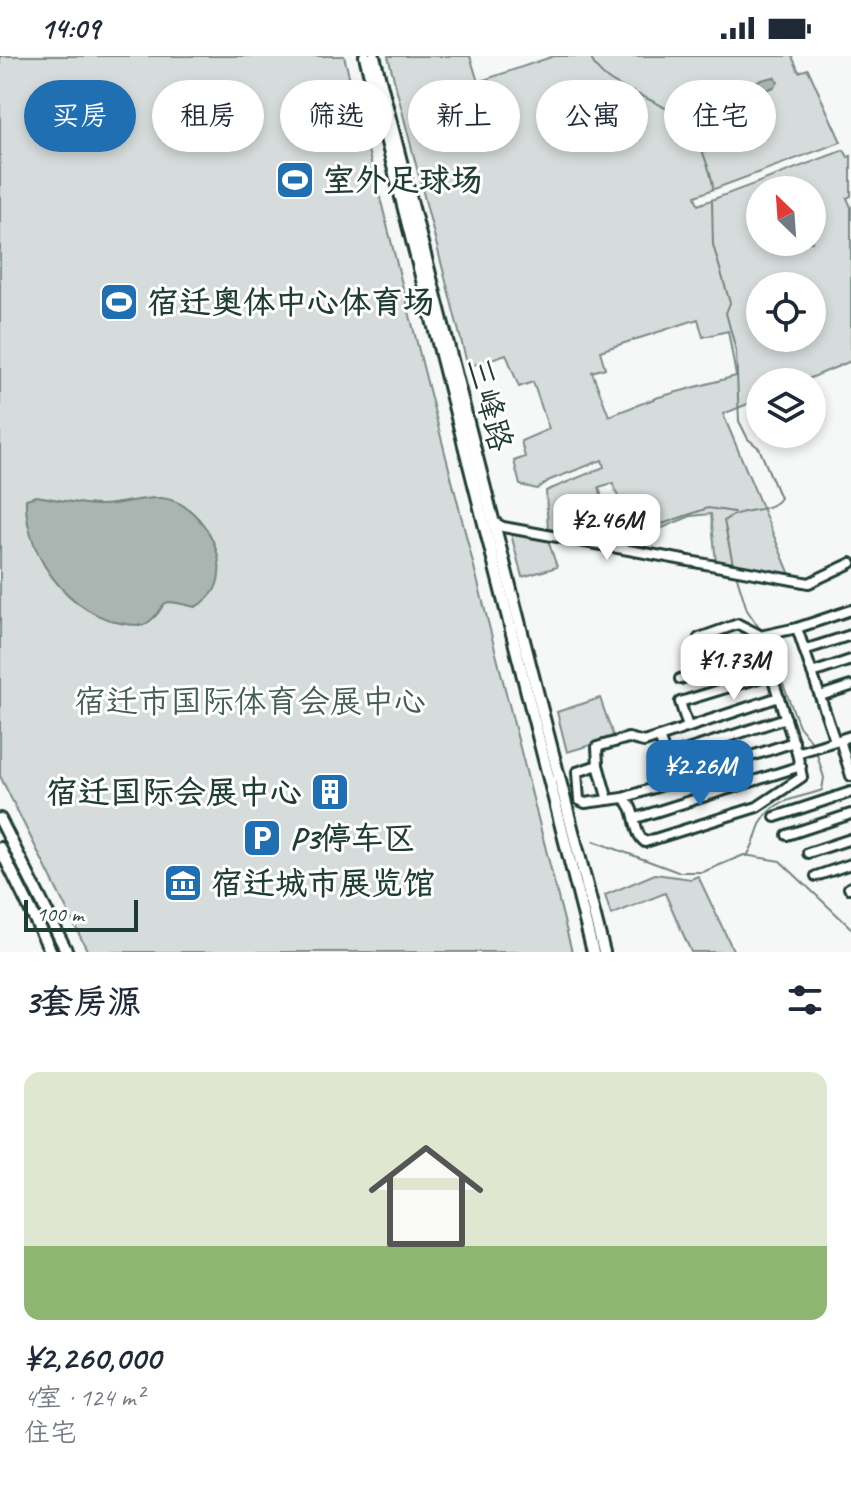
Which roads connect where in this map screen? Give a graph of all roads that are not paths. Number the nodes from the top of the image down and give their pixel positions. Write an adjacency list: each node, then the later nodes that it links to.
1 (365, 56): 34 (main road, 三峰路)
2 (374, 56): 3 (main road, 三峰路)
3 (494, 522): 4 (street); 34 (main road, 三峰路)
4 (851, 563)
5 (851, 610): 6 (street)
6 (797, 628): 8 (street); 10 (street)
7 (851, 635): 10 (street)
8 (760, 636): 9 (street); 11 (street)
9 (699, 638)
10 (804, 650): 13 (street)
11 (765, 651): 14 (street); 15 (street)
12 (851, 660): 13 (street)
13 (812, 673): 17 (street)
14 (772, 674): 18 (street); 20 (street)
15 (680, 679)
16 (851, 686): 17 (street)
17 (820, 696): 23 (street)
18 (779, 697): 19 (street); 20 (street)
19 (786, 718): 22 (street); 24 (street)
20 (688, 727): 22 (street)
21 (851, 736): 23 (street)
22 (659, 737): 27 (street)
23 (837, 741): 25 (street); 26 (street)
24 (794, 742): 25 (street); 33 (street)
25 (797, 753): 28 (street)
26 (849, 764): 29 (street)
27 (598, 765): 31 (street); 32 (street)
28 (801, 766): 37 (street); 37 (street)
29 (851, 776)
30 (851, 792): 36 (street)
31 (577, 793): 32 (street); 34 (street)
32 (607, 797): 33 (street)
33 (623, 798): 37 (street)
34 (560, 802): 47 (main road, 三峰路); 48 (main road, 三峰路)
35 (851, 814): 39 (street)
36 (775, 817)
37 (636, 818)
38 (0, 819): 46 (main road)
39 (787, 835)
40 (851, 839): 42 (street)
41 (0, 848): 45 (main road)
42 (808, 853)
43 (851, 864): 44 (street)
44 (816, 876)
45 (51, 952)
46 (67, 952)
47 (593, 952)
48 (604, 952)

